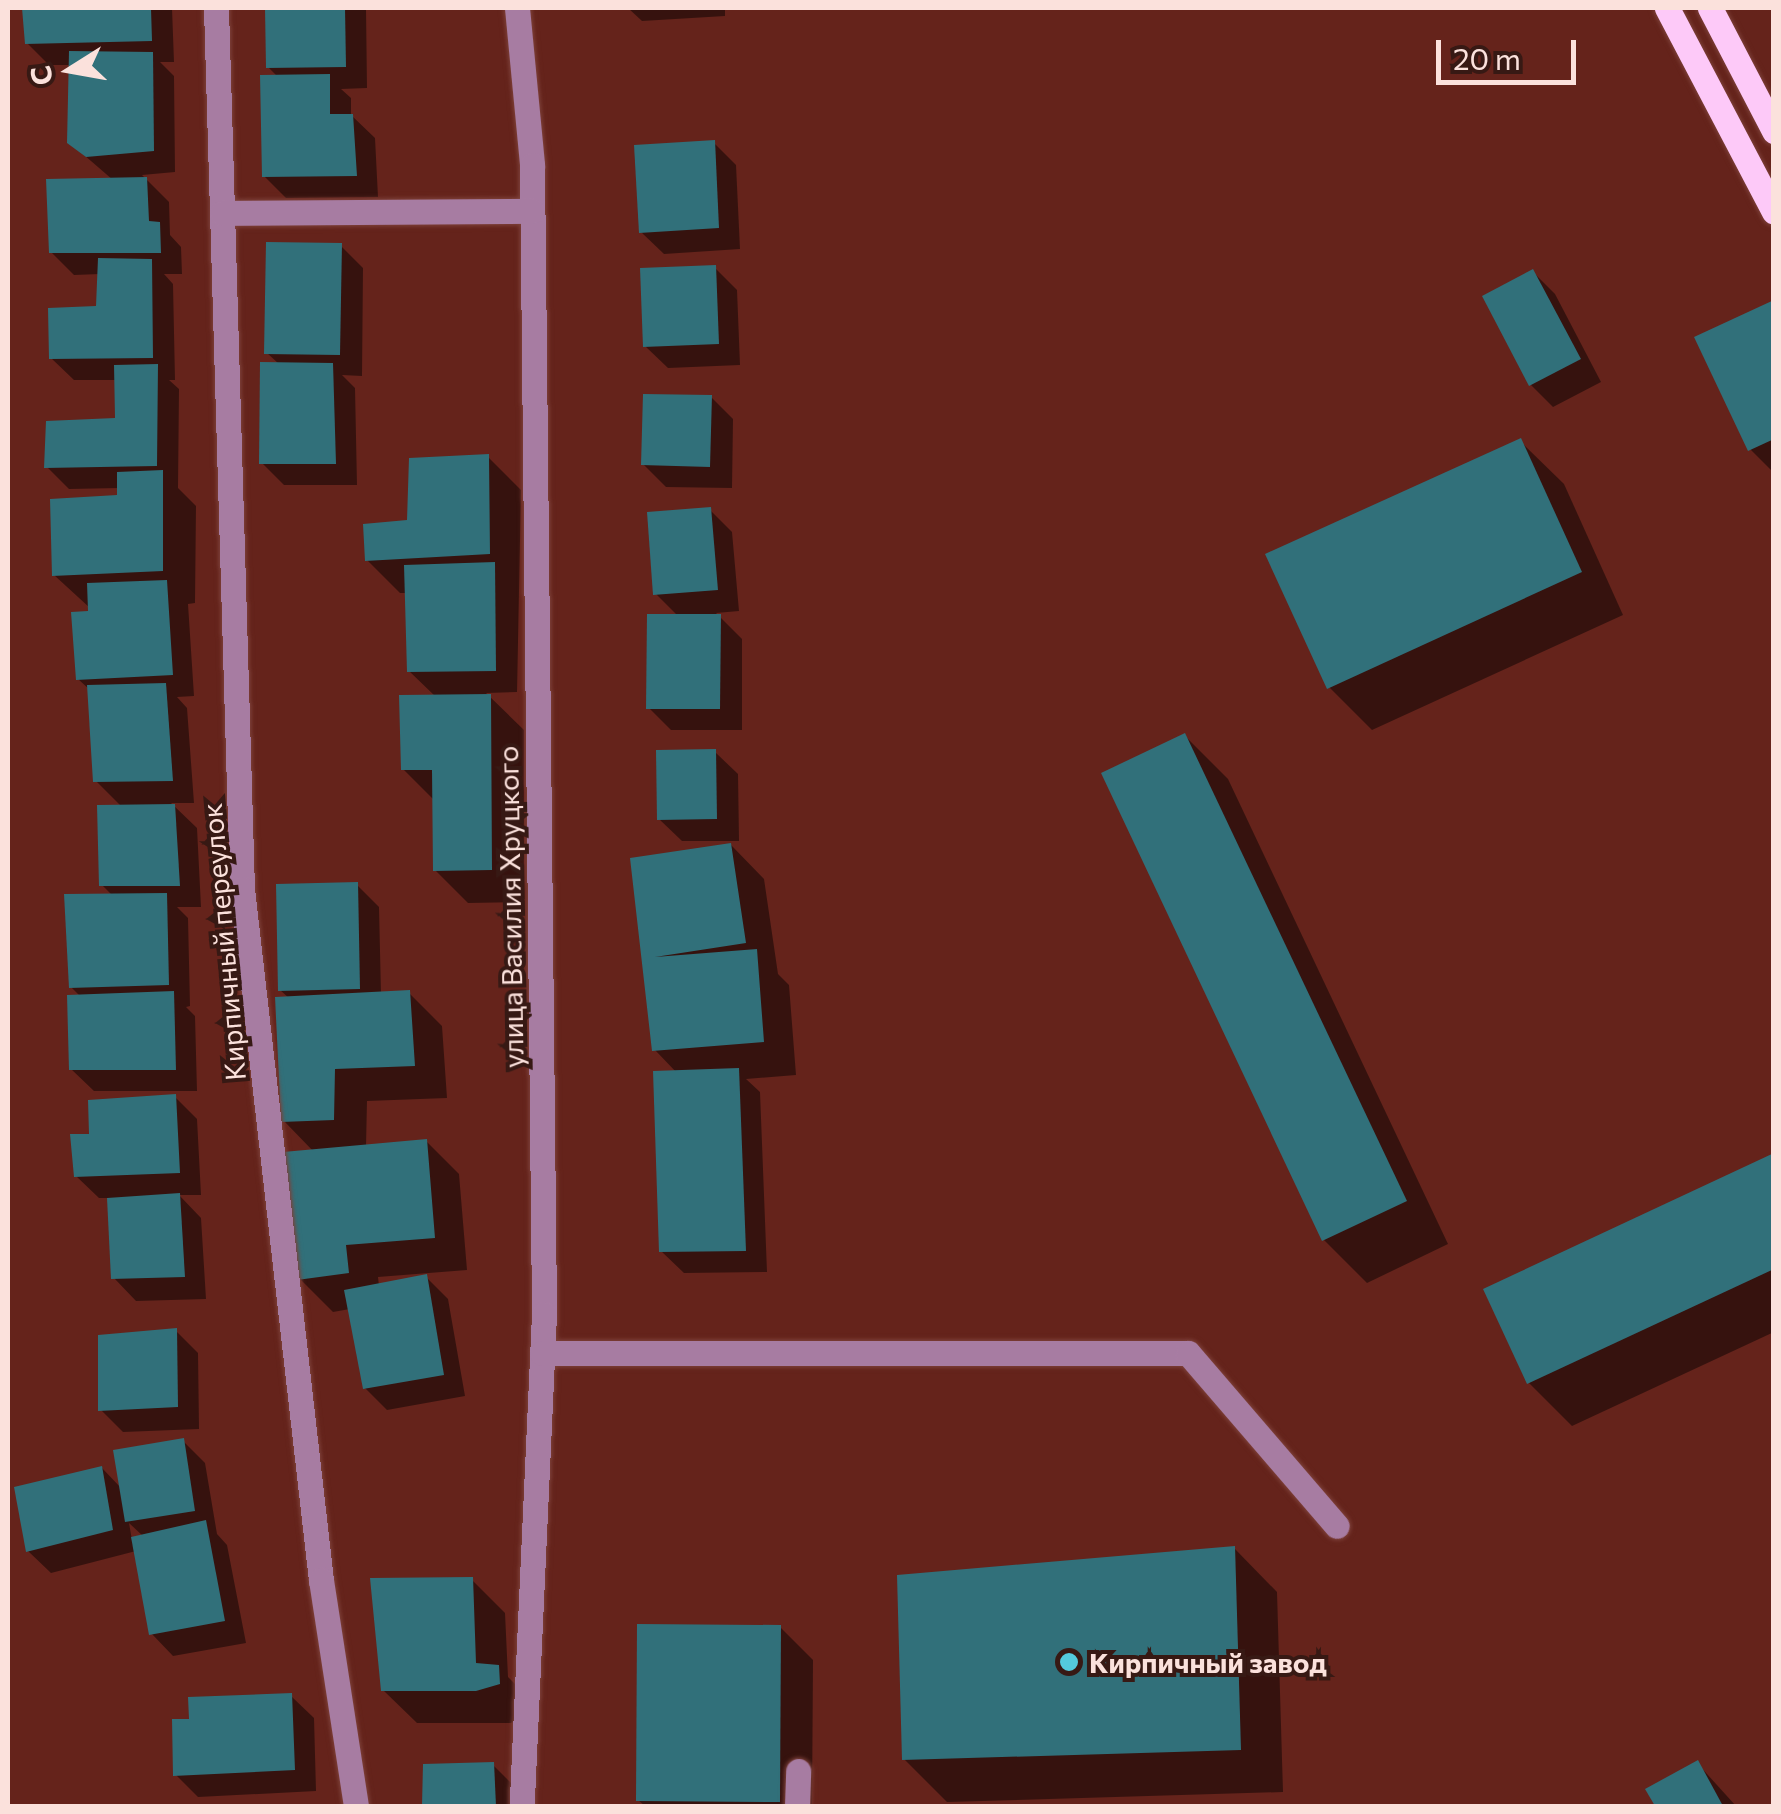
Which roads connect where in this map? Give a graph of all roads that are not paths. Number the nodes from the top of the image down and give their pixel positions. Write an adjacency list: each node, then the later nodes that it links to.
1 (216, 8): 8 (street, Кирпичный переулок)
2 (517, 8): 6 (street, улица Василия Хруцкого)
3 (1667, 8): 7 (main road)
4 (1710, 8): 5 (main road)
5 (1774, 131)
6 (532, 211): 8 (street); 9 (street, улица Василия Хруцкого)
7 (1774, 212)
8 (222, 213): 12 (street, Кирпичный переулок)
9 (542, 1353): 10 (street); 13 (street, улица Василия Хруцкого)
10 (1337, 1526)
11 (798, 1770): 14 (street)
12 (356, 1806)
13 (522, 1806)
14 (797, 1806)

